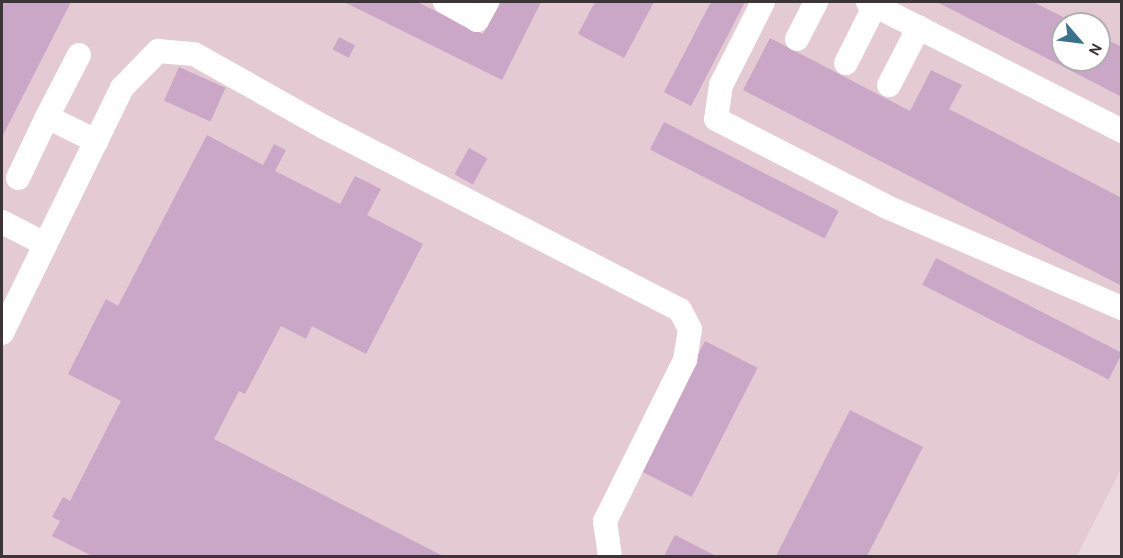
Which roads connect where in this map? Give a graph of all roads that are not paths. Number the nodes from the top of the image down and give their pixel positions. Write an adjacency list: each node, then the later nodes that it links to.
1 (443, 2): 2 (lane)
2 (487, 2)
3 (764, 2): 17 (lane)
4 (816, 2): 7 (lane)
5 (872, 3): 6 (lane); 9 (lane)
6 (919, 27): 10 (lane); 12 (lane)
7 (797, 39)
8 (79, 55): 11 (lane)
9 (846, 63)
10 (889, 85)
11 (48, 117): 13 (lane); 14 (lane)
12 (1122, 131)
13 (96, 141): 16 (lane); 19 (lane)
14 (18, 178)
15 (2, 222): 16 (lane)
16 (45, 244): 18 (lane)
17 (1122, 308)
18 (2, 333)
19 (610, 556)

